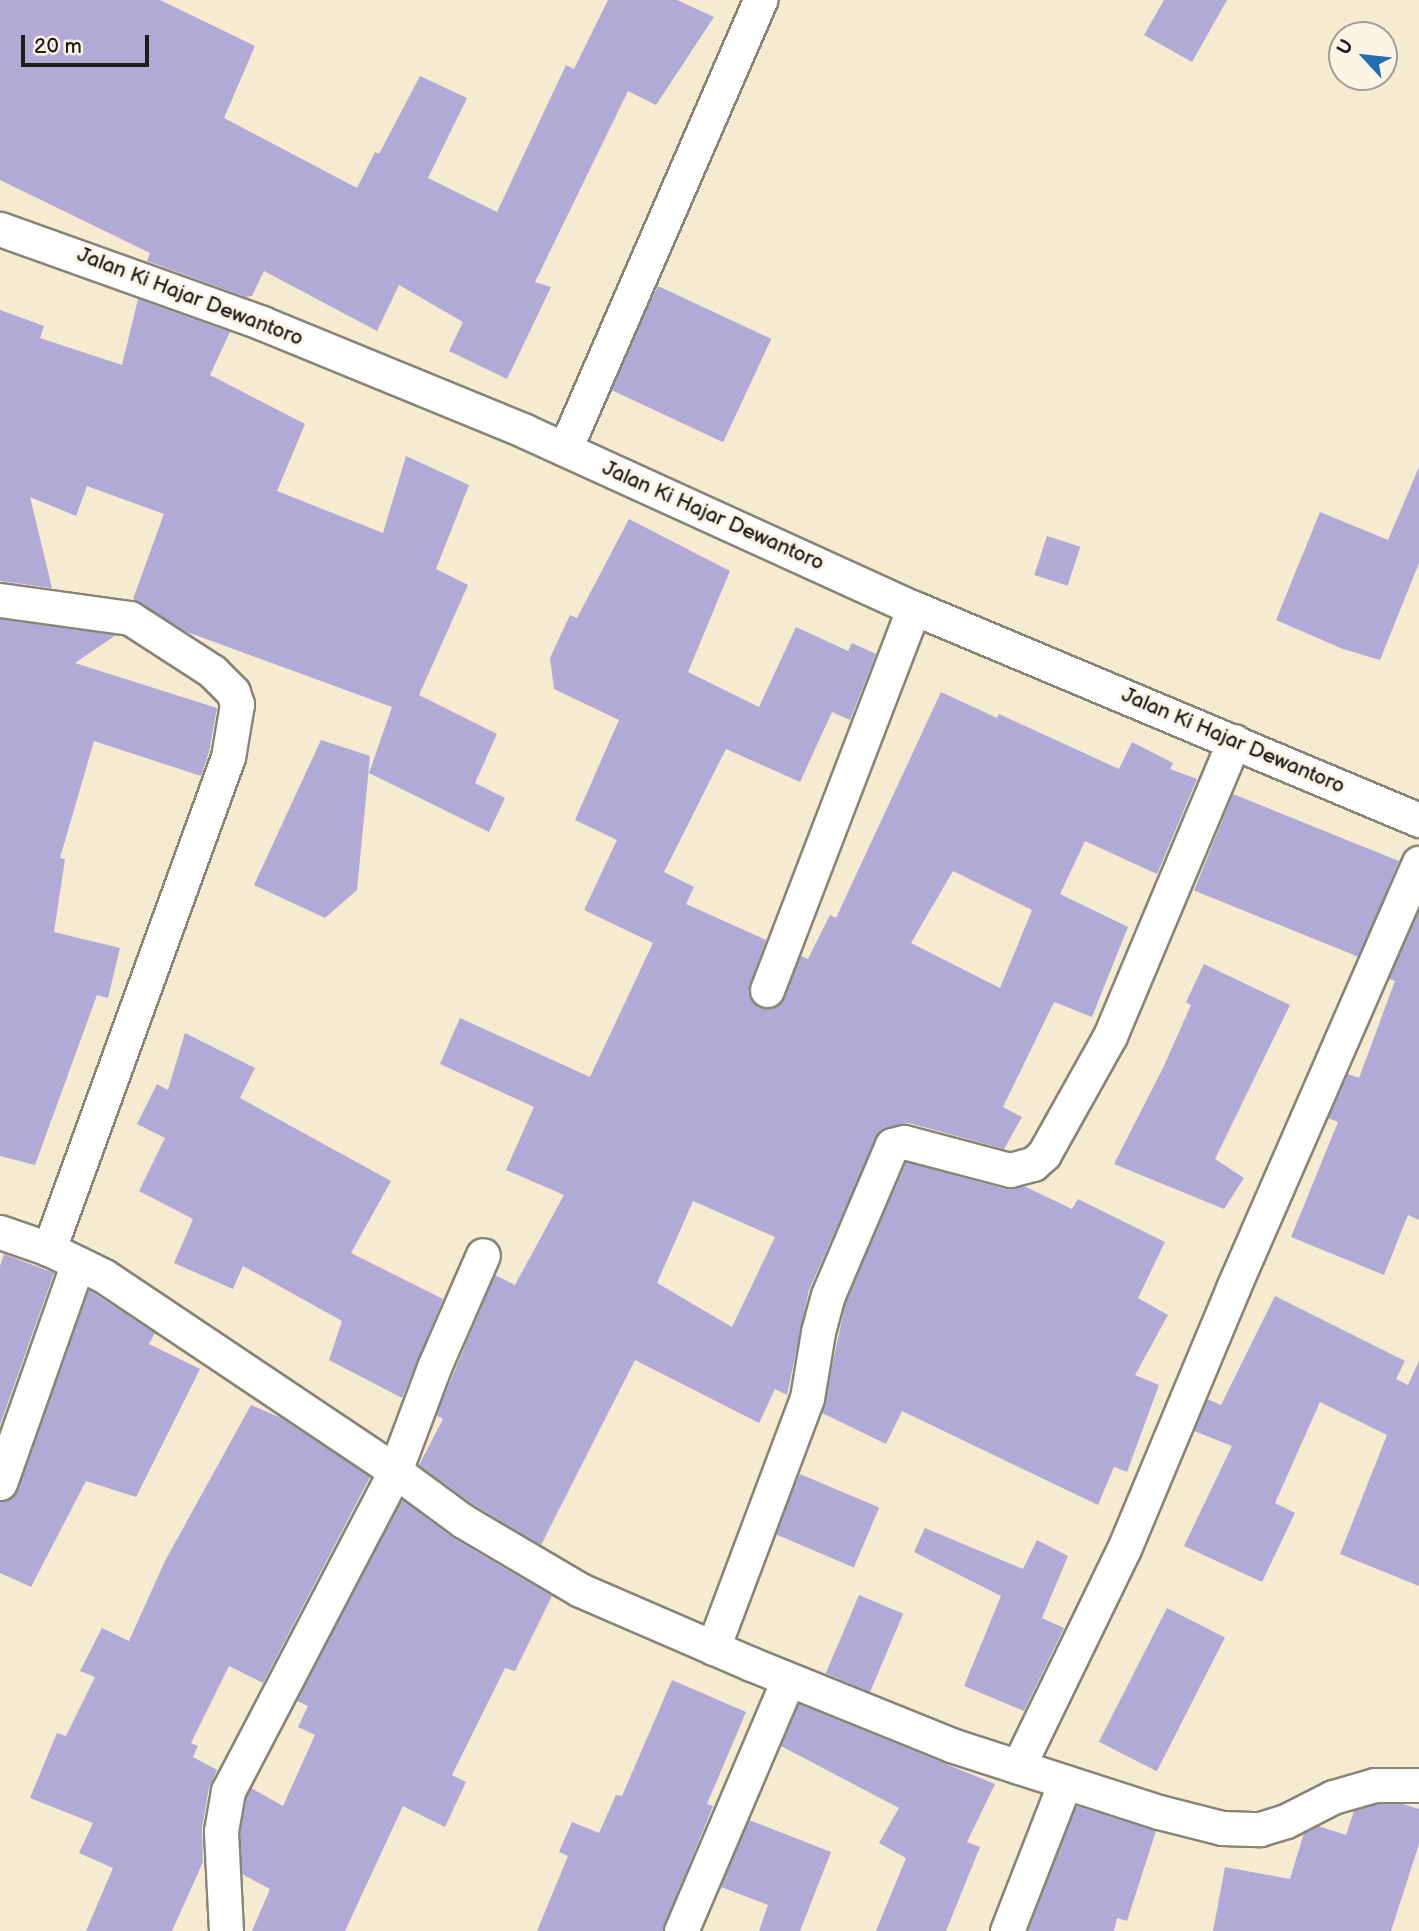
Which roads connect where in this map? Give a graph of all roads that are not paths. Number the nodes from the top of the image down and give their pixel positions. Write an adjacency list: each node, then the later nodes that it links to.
1 (760, 0): 3 (street)
2 (0, 229): 3 (street, Jalan Ki Hajar Dewantoro)
3 (565, 449): 5 (street, Jalan Ki Hajar Dewantoro)
4 (0, 600): 12 (street)
5 (914, 608): 6 (street, Jalan Ki Hajar Dewantoro); 9 (street)
6 (1234, 741): 7 (street, Jalan Ki Hajar Dewantoro); 15 (street)
7 (1419, 820)
8 (1419, 863): 17 (street)
9 (767, 990)
10 (0, 1232): 12 (street)
11 (483, 1255): 13 (street)
12 (63, 1256): 13 (street); 14 (street)
13 (395, 1471): 15 (street); 20 (street)
14 (0, 1483)
15 (713, 1648): 16 (street)
16 (789, 1680): 17 (street); 21 (street)
17 (1018, 1767): 18 (street)
18 (1065, 1782): 19 (street); 22 (street)
19 (1419, 1785)
20 (226, 1931)
21 (681, 1931)
22 (1007, 1931)

